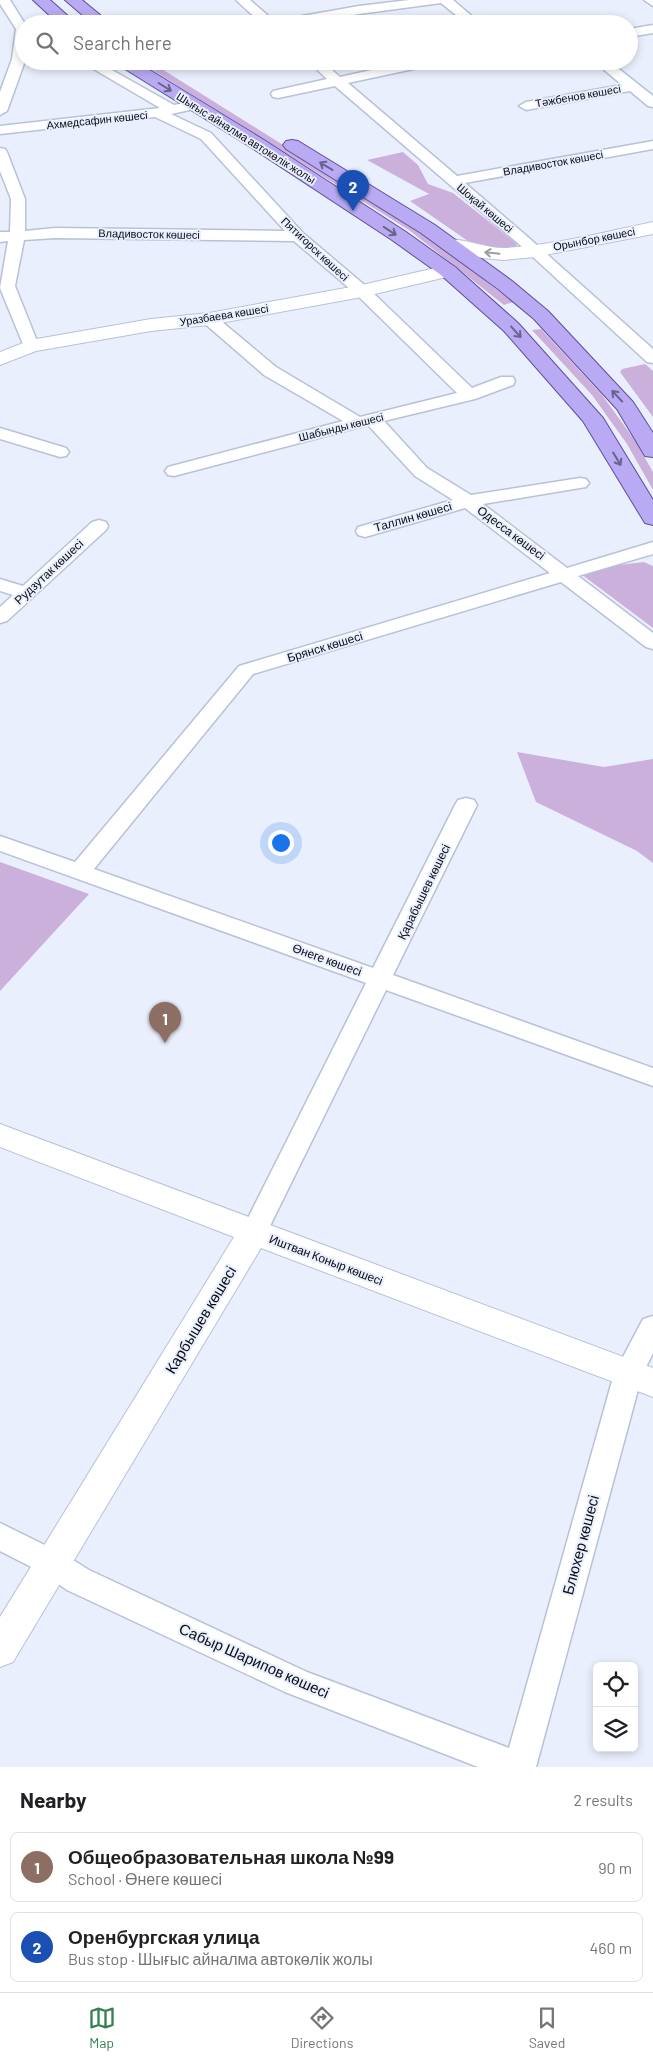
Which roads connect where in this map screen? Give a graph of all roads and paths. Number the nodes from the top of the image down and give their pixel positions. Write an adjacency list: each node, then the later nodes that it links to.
1 (4, 0): 14 (street)
2 (8, 0): 8 (street)
3 (41, 0): 9 (main road)
4 (73, 0): 10 (main road)
5 (242, 0): 11 (street)
6 (440, 0): 12 (street)
7 (445, 0): 13 (street)
8 (23, 15)
9 (58, 15)
10 (92, 15)
11 (260, 15)
12 (330, 15)
13 (464, 15)
14 (15, 17)
15 (653, 29): 16 (street)
16 (638, 32)
17 (15, 70): 31 (street)
18 (102, 70): 30 (street)
19 (138, 70): 28 (main road, Шығыс айналма автокөлік жолы, one-way to 28)
20 (325, 70): 24 (street, Шоқай көшесі)
21 (387, 70): 24 (street)
22 (611, 70): 25 (street, Тәжбенов көшесі)
23 (173, 71): 41 (main road, Шығыс айналма автокөлік жолы, one-way to 23)
24 (337, 80): 26 (street); 36 (street, Шоқай көшесі)
25 (631, 87): 27 (street, Тәжбенов көшесі); 29 (street, Тәжбенов көшесі)
26 (278, 94)
27 (653, 104)
28 (194, 105): 30 (street, Ахмедсафин көшесі); 43 (main road, Шығыс айналма автокөлік жолы, one-way to 43)
29 (526, 106)
30 (173, 110): 32 (street, Ахмедсафин көшесі)
31 (0, 111)
32 (157, 113): 33 (street, Ахмедсафин көшесі); 39 (street, Пятигорск көшесі)
33 (0, 130)
34 (653, 145): 36 (street, Владивосток көшесі)
35 (0, 152): 38 (street)
36 (454, 181): 42 (street, Шоқай көшесі)
37 (653, 228): 42 (street, Орынбор көшесі)
38 (17, 235): 39 (street, Владивосток көшесі); 40 (street, Владивосток көшесі); 49 (street)
39 (298, 236): 45 (street, Пятигорск көшесі)
40 (0, 237)
41 (449, 244): 42 (street, one-way to 41); 44 (main road, Шығыс айналма автокөлік жолы)
42 (535, 251): 44 (street); 48 (street, Шоқай көшесі)
43 (448, 271): 45 (street, Уразбаева көшесі); 61 (main road, Шығыс айналма автокөлік жолы, one-way to 61)
44 (505, 285): 56 (main road, Шығыс айналма автокөлік жолы, one-way to 44)
45 (362, 291): 46 (street, Уразбаева көшесі); 53 (street, Пятигорск көшесі)
46 (209, 319): 49 (street, Уразбаева көшесі); 54 (street, Одесса көшесі)
47 (653, 336): 48 (street)
48 (632, 341): 50 (street, Шоқай көшесі)
49 (31, 346): 51 (street, Уразбаева көшесі)
50 (653, 358)
51 (0, 360)
52 (507, 381): 53 (street, Шабынды көшесі)
53 (469, 395): 54 (street, Шабынды көшесі)
54 (366, 422): 58 (street, Шабынды көшесі); 60 (street, Одесса көшесі)
55 (0, 433): 57 (street)
56 (653, 451)
57 (60, 452)
58 (174, 471)
59 (580, 483): 60 (street, Таллин көшесі)
60 (468, 501): 63 (street, Таллин көшесі); 65 (street, Одесса көшесі)
61 (653, 518)
62 (99, 526): 67 (street, Рудзутак көшесі)
63 (364, 530)
64 (653, 548): 65 (street, Брянск көшесі)
65 (565, 574): 69 (street, Одесса көшесі); 72 (street, Брянск көшесі)
66 (0, 585): 67 (street)
67 (26, 593): 68 (street, Рудзутак көшесі)
68 (0, 617)
69 (653, 644)
70 (466, 804): 73 (street, Қарабышев көшесі)
71 (0, 843): 72 (street, Өнеге көшесі)
72 (80, 871): 73 (street, Өнеге көшесі)
73 (381, 979): 74 (street, Өнеге көшесі); 76 (street, Карбышев көшесі)
74 (653, 1076)
75 (0, 1135): 76 (street, Иштван Коныр көшесі)
76 (254, 1232): 78 (street, Иштван Коныр көшесі); 80 (street, Карбышев көшесі)
77 (653, 1327): 78 (street, Блюхер көшесі)
78 (641, 1379): 82 (street, Блюхер көшесі)
79 (0, 1536): 80 (street, Сабыр Шарипов көшесі)
80 (54, 1564): 81 (street, Карбышев көшесі); 82 (street, Сабыр Шарипов көшесі)
81 (0, 1650)
82 (519, 1767)

